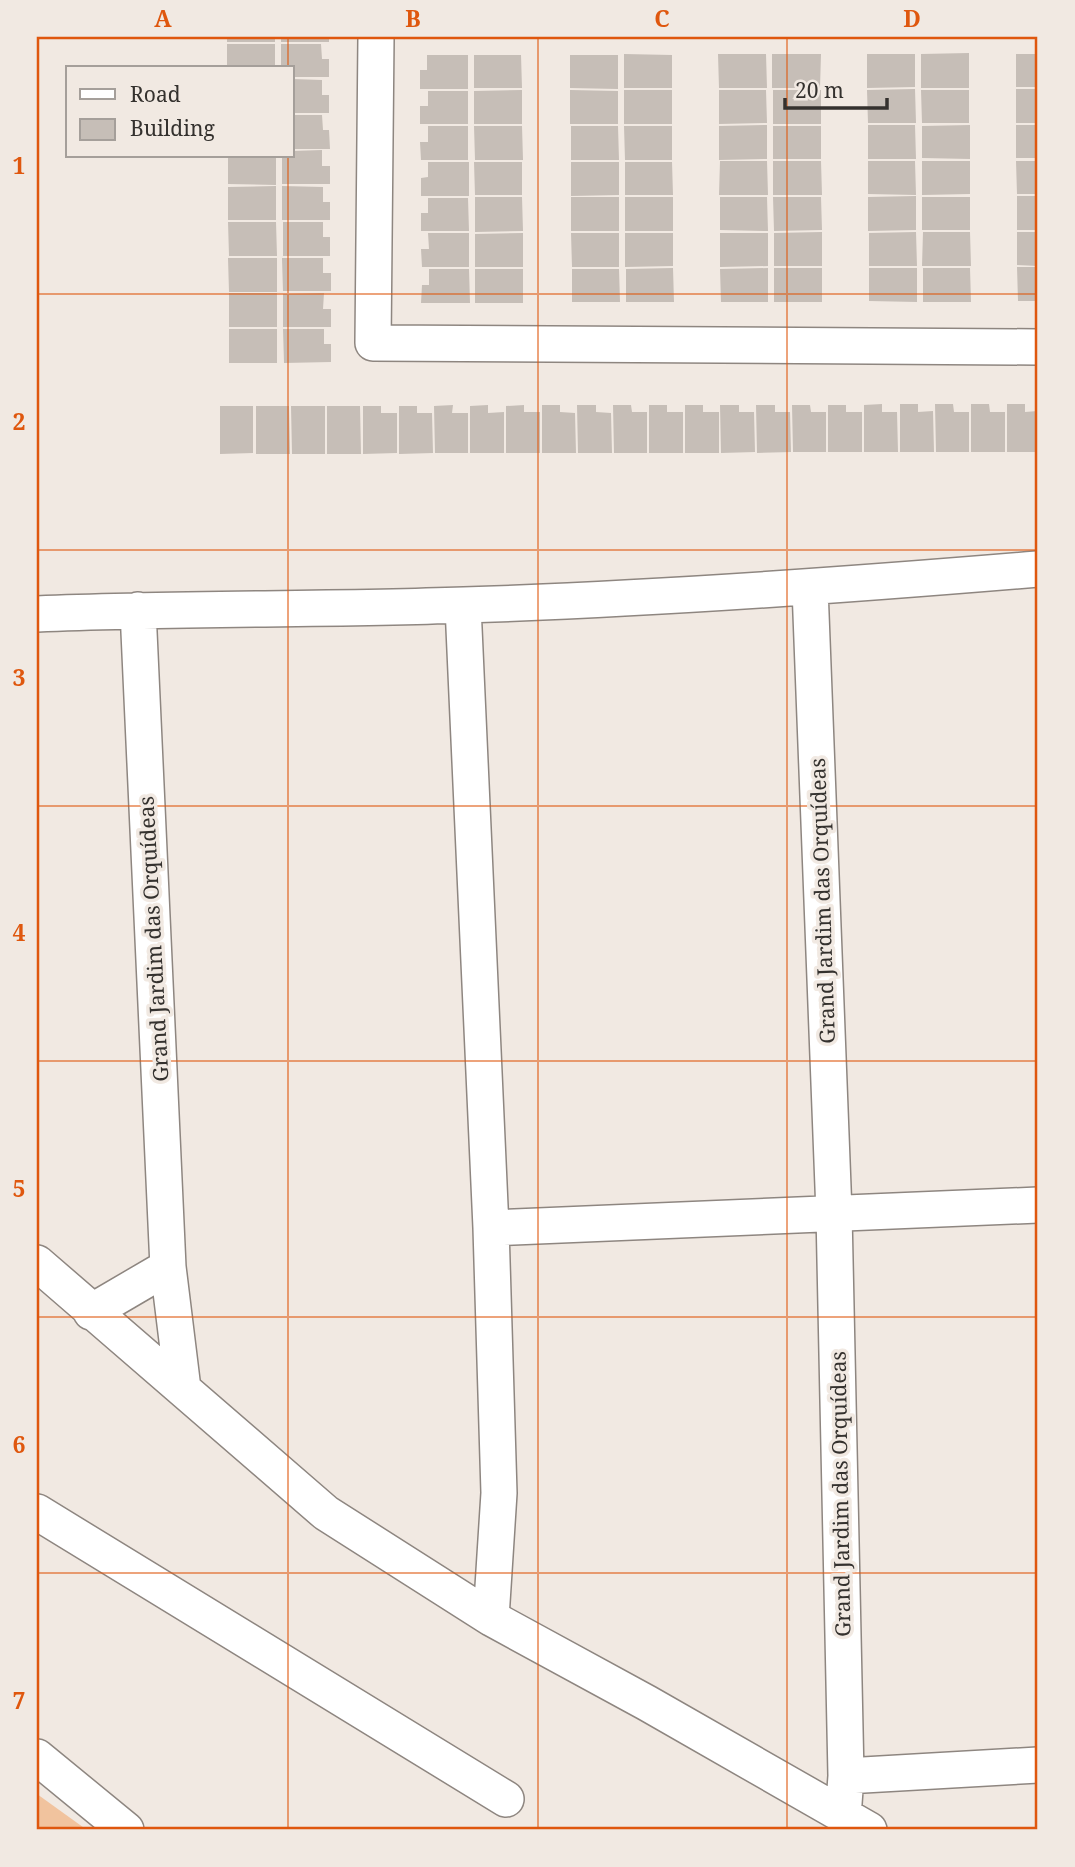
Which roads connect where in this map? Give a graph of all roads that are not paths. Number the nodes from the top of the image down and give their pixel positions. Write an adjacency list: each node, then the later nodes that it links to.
1 (376, 37): 2 (street)
2 (1038, 347)
3 (1038, 569): 4 (street)
4 (810, 588): 5 (street); 9 (street, Grand Jardim das Orquídeas)
5 (463, 606): 6 (street); 10 (street)
6 (138, 610): 7 (street); 12 (street, Grand Jardim das Orquídeas)
7 (37, 614)
8 (1038, 1205): 9 (street)
9 (834, 1213): 10 (street); 19 (street, Grand Jardim das Orquídeas)
10 (491, 1228): 16 (street)
11 (37, 1263): 13 (street, Grand Jardim das Orquídeas)
12 (168, 1267): 13 (street); 14 (street, Grand Jardim das Orquídeas)
13 (91, 1312): 14 (street, Grand Jardim das Orquídeas)
14 (183, 1389): 16 (street, Grand Jardim das Orquídeas)
15 (37, 1512): 20 (street)
16 (491, 1618): 21 (street, Grand Jardim das Orquídeas)
17 (37, 1757): 22 (street)
18 (1038, 1765): 19 (street)
19 (846, 1776): 21 (street, Grand Jardim das Orquídeas)
20 (506, 1799)
21 (856, 1824)
22 (127, 1830)

